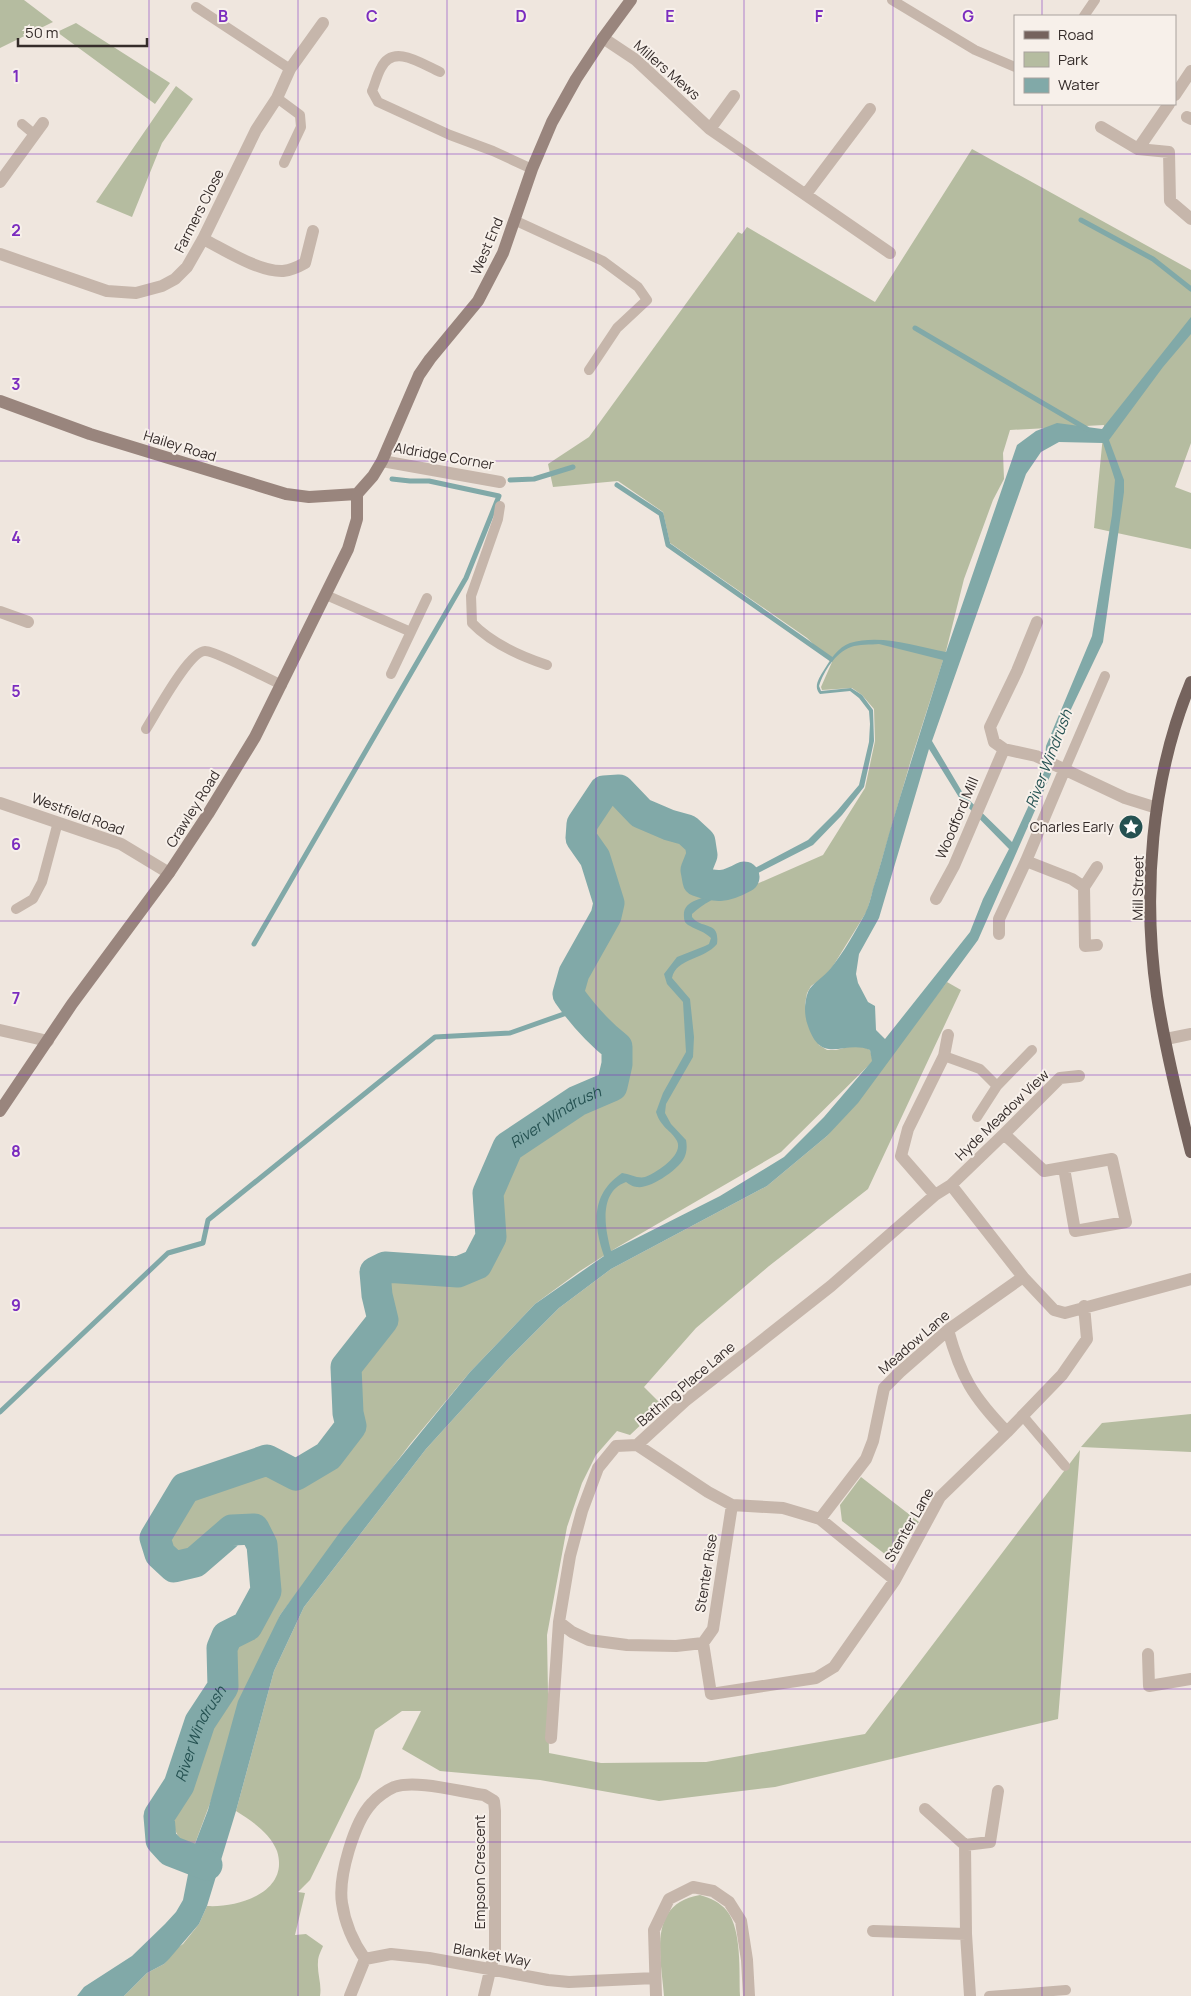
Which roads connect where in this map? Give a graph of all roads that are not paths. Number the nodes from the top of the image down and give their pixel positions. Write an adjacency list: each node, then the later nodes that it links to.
1 (631, 0): 7 (main road, West End)
2 (892, 0): 8 (lane)
3 (1095, 0): 5 (lane)
4 (196, 7): 9 (lane)
5 (1085, 15)
6 (323, 23): 9 (street, Farmers Close)
7 (602, 38): 20 (street, Millers Mews); 24 (main road, West End)
8 (1014, 67)
9 (290, 69): 14 (street, Farmers Close)
10 (1191, 71): 12 (street)
11 (440, 72): 24 (lane)
12 (1176, 94)
13 (734, 96): 20 (street)
14 (277, 98): 23 (lane); 30 (street, Farmers Close)
15 (1168, 105): 22 (street)
16 (870, 109): 26 (street)
17 (42, 123): 21 (street)
18 (22, 124): 21 (lane)
19 (1101, 127): 22 (street)
20 (710, 129): 26 (street, Millers Mews)
21 (34, 134): 25 (street)
22 (1138, 149): 27 (street)
23 (284, 163)
24 (532, 168): 28 (main road, West End)
25 (0, 182)
26 (806, 194): 31 (street, Millers Mews)
27 (1191, 219)
28 (514, 220): 33 (lane); 35 (main road, West End)
29 (313, 231): 30 (street)
30 (203, 239): 32 (street, Farmers Close)
31 (890, 253)
32 (0, 254)
33 (589, 370)
34 (0, 401): 37 (main road, Hailey Road)
35 (382, 461): 36 (street, Aldridge Corner); 37 (main road, West End)
36 (500, 482)
37 (357, 494): 39 (main road, Crawley Road)
38 (500, 506): 45 (lane)
39 (326, 595): 44 (lane); 49 (main road, Crawley Road)
40 (427, 598): 44 (lane)
41 (0, 612): 42 (street)
42 (28, 622)
43 (1037, 622): 51 (street)
44 (411, 632): 46 (lane)
45 (547, 665)
46 (391, 674)
47 (1105, 676): 52 (lane)
48 (1191, 682): 54 (main road, Mill Street)
49 (282, 685): 50 (lane); 58 (main road, Crawley Road)
50 (146, 730)
51 (1004, 748): 52 (street); 60 (street, Woodford Mill)
52 (1061, 769): 54 (street); 56 (street)
53 (0, 803): 55 (street, Westfield Road)
54 (1156, 808): 67 (main road, Mill Street)
55 (58, 822): 58 (street, Westfield Road); 61 (lane)
56 (1026, 861): 59 (street); 62 (street)
57 (1097, 867): 59 (street)
58 (170, 873): 68 (main road, Crawley Road)
59 (1084, 887): 63 (street)
60 (936, 899)
61 (16, 909)
62 (999, 934)
63 (1097, 945)
64 (0, 1030): 68 (street)
65 (1191, 1034): 67 (street)
66 (948, 1035): 70 (street)
67 (1166, 1039): 76 (main road, Mill Street)
68 (48, 1041): 73 (main road, Crawley Road)
69 (1032, 1050): 72 (lane)
70 (944, 1056): 72 (lane); 79 (street)
71 (1079, 1076): 75 (street, Hyde Meadow View)
72 (997, 1086): 74 (lane)
73 (0, 1112)
74 (977, 1117)
75 (1004, 1134): 77 (street); 78 (street, Hyde Meadow View)
76 (1191, 1152)
77 (1064, 1168): 77 (street)
78 (951, 1184): 79 (street, Hyde Meadow View); 80 (street)
79 (935, 1195): 86 (street, Bathing Place Lane)
80 (1023, 1277): 82 (street); 83 (street, Meadow Lane)
81 (1191, 1279): 82 (street)
82 (1084, 1306): 84 (street, Stenter Lane)
83 (948, 1330): 85 (street); 89 (street, Meadow Lane)
84 (1022, 1415): 85 (street, Stenter Lane); 87 (lane)
85 (1008, 1432): 90 (street, Stenter Lane)
86 (637, 1445): 88 (street); 91 (street, Bathing Place Lane)
87 (1065, 1466)
88 (732, 1506): 89 (street); 92 (street, Stenter Rise)
89 (820, 1519): 90 (street)
90 (895, 1580): 92 (street, Stenter Lane)
91 (559, 1622): 92 (street); 95 (street, Bathing Place Lane)
92 (703, 1643)
93 (1148, 1654): 94 (street)
94 (1191, 1679)
95 (552, 1738)
96 (998, 1791): 98 (street)
97 (925, 1809): 98 (street)
98 (965, 1845): 100 (street)
99 (873, 1932): 100 (street)
100 (966, 1934): 109 (street)
101 (365, 1959): 102 (street, Blanket Way); 102 (street, Empson Crescent); 105 (street)
102 (490, 1970): 103 (street, Blanket Way); 106 (street)
103 (655, 1978): 107 (street); 108 (street)
104 (1066, 1990): 110 (lane)
105 (350, 1996)
106 (484, 1996)
107 (656, 1996)
108 (750, 1996)
109 (970, 1996)
110 (989, 1996)

